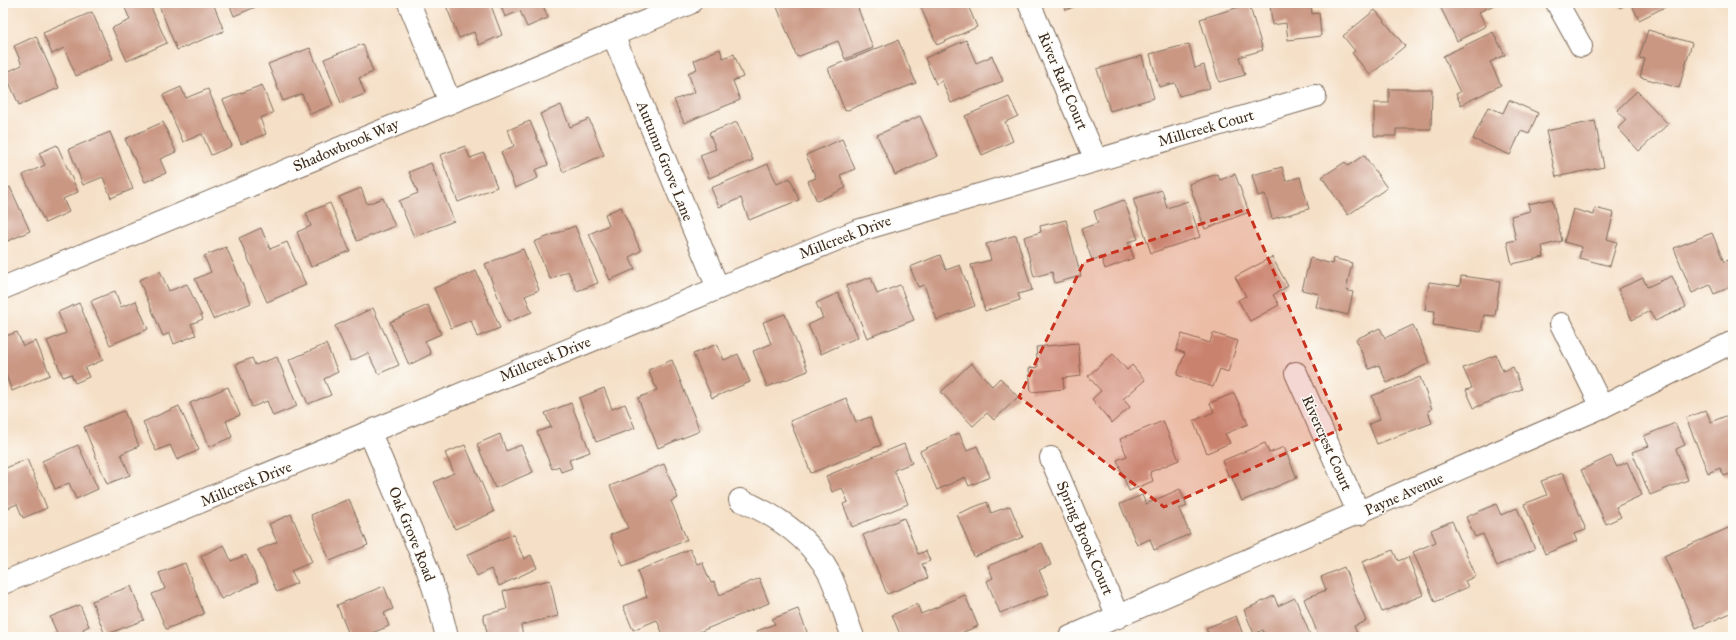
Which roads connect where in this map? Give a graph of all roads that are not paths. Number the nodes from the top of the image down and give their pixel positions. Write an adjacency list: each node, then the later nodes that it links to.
1 (409, 3): 8 (street)
2 (690, 3): 5 (street, Shadowbrook Way)
3 (1029, 3): 9 (street, River Raft Court)
4 (1557, 3): 6 (street)
5 (613, 35): 8 (street, Shadowbrook Way); 11 (street, Autumn Grove Lane)
6 (1581, 46)
7 (1315, 96): 9 (street, Millcreek Court)
8 (450, 102): 10 (street, Shadowbrook Way)
9 (1096, 160): 11 (street, Millcreek Drive)
10 (3, 288)
11 (718, 288): 16 (street, Millcreek Drive)
12 (1561, 324): 15 (street)
13 (1733, 342): 15 (street, Payne Avenue)
14 (1296, 373): 19 (street, Rivercrest Court)
15 (1602, 407): 19 (street, Payne Avenue)
16 (370, 433): 20 (street, Millcreek Drive); 22 (street, Oak Grove Road)
17 (1051, 458): 21 (street, Spring Brook Court)
18 (740, 500): 23 (street)
19 (1359, 514): 21 (street, Payne Avenue)
20 (3, 584)
21 (1118, 617): 24 (street, Payne Avenue)
22 (447, 637)
23 (853, 637)
24 (1070, 637)

